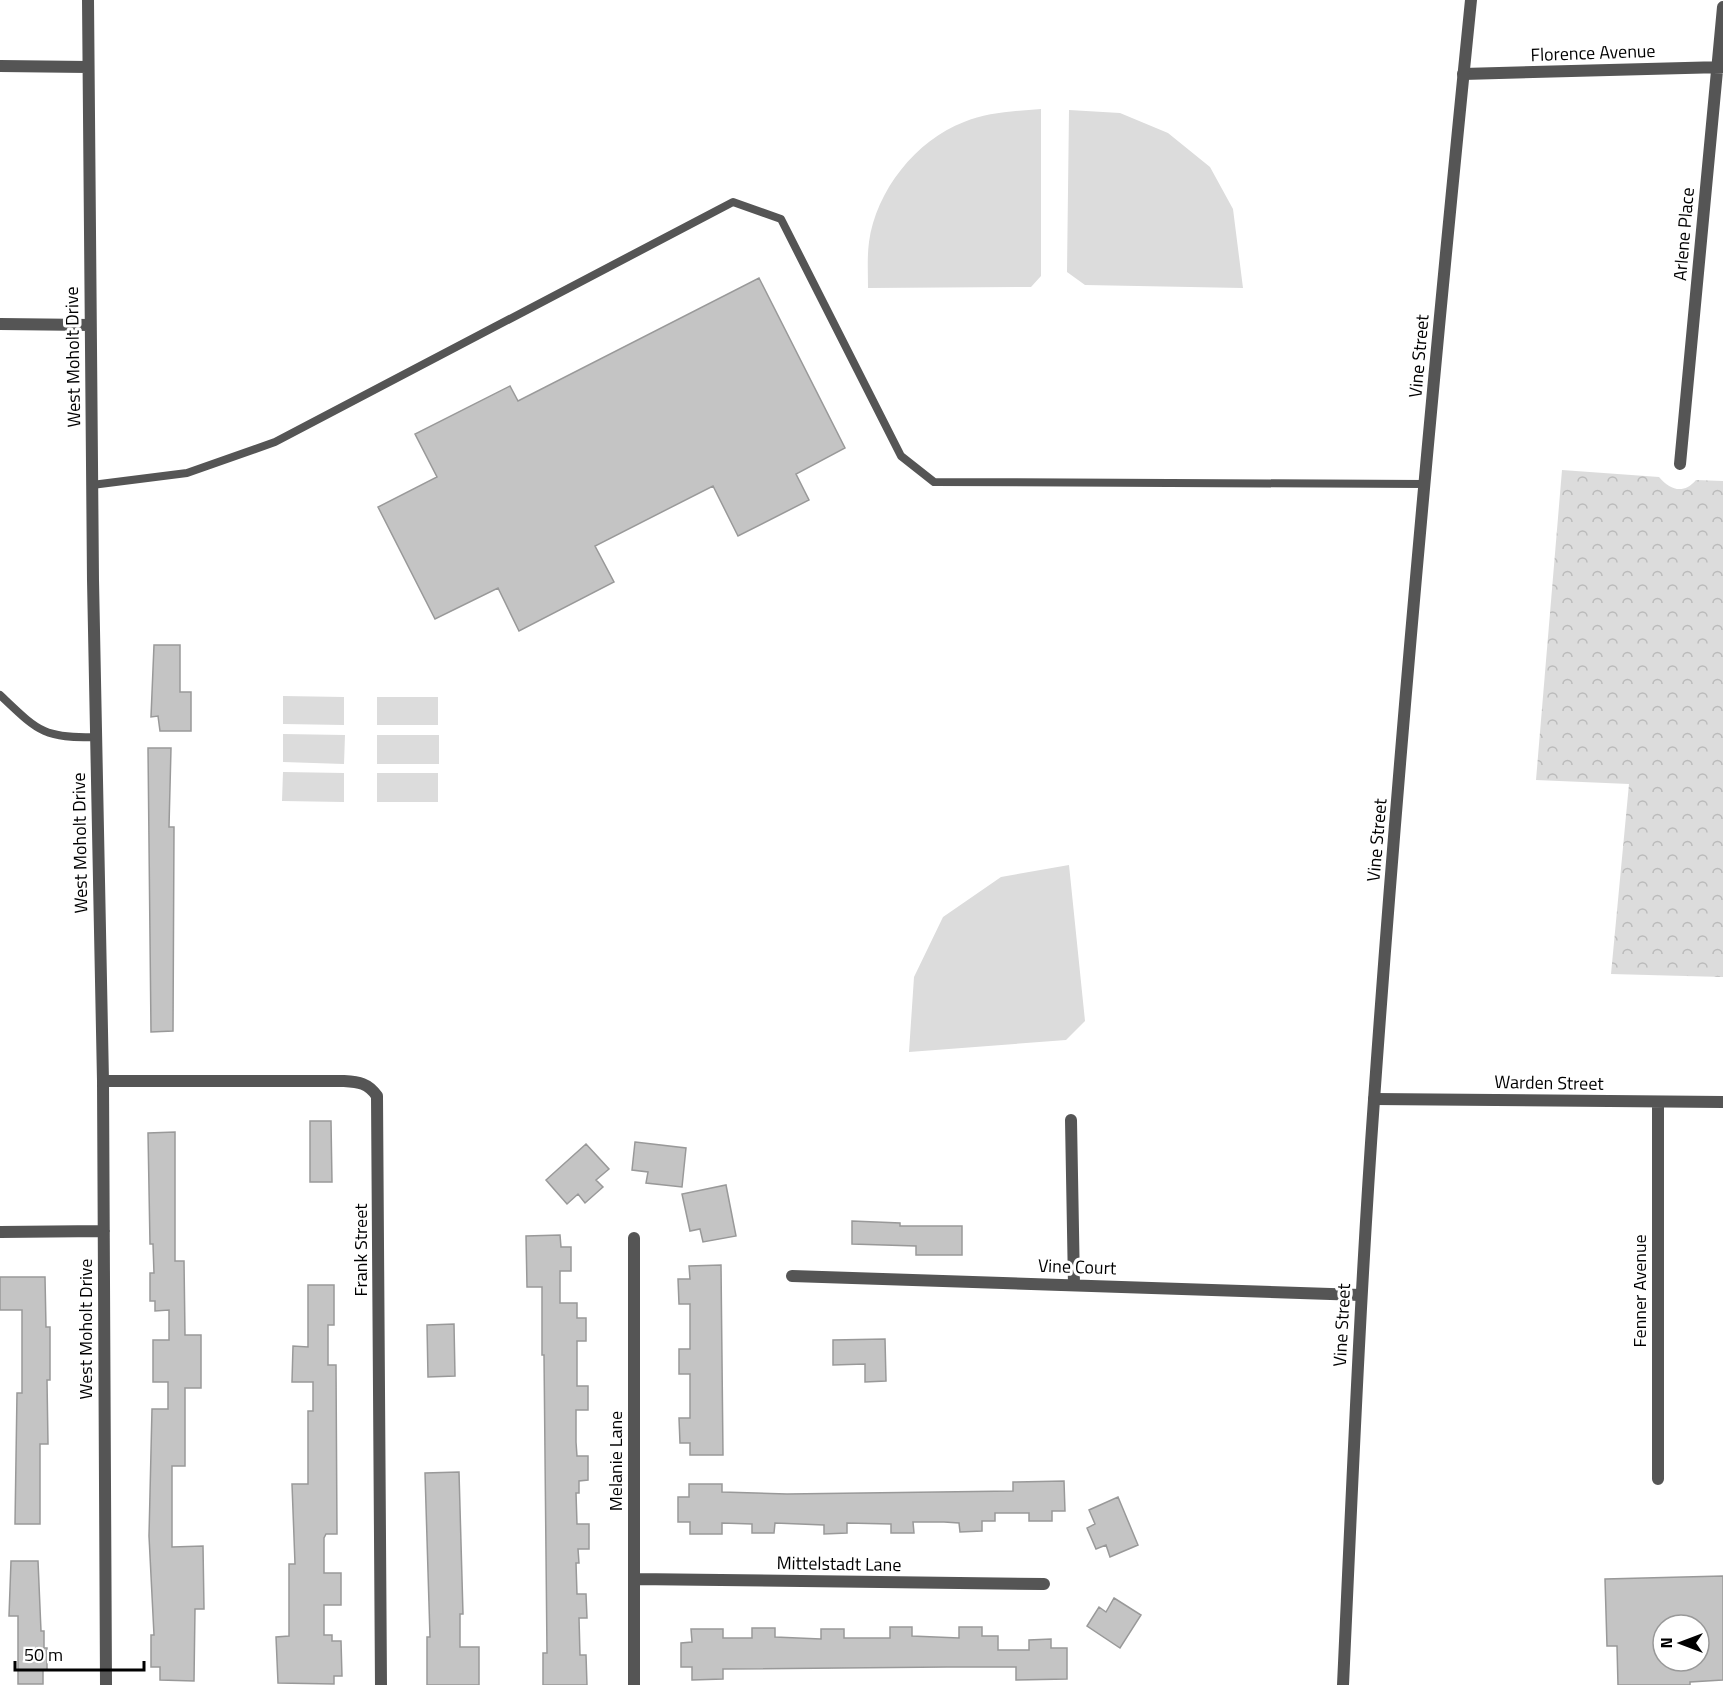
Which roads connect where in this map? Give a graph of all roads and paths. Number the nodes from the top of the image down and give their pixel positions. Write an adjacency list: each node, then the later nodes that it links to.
1 (88, 0): 5 (street, West Moholt Drive)
2 (1471, 0): 7 (street, Vine Street)
3 (1723, 7): 6 (street, Arlene Place)
4 (0, 66): 5 (street)
5 (88, 67): 9 (street, West Moholt Drive)
6 (1720, 67): 7 (street, Florence Avenue); 10 (street, Arlene Place)
7 (1463, 74): 11 (street, Vine Street)
8 (0, 324): 9 (street)
9 (90, 325): 12 (street, West Moholt Drive)
10 (1680, 464)
11 (1425, 484): 12 (lane); 16 (street, Vine Street)
12 (92, 485): 14 (street, West Moholt Drive)
13 (0, 695): 14 (lane)
14 (96, 737): 15 (street, West Moholt Drive)
15 (103, 1081): 20 (street, West Moholt Drive); 30 (street, Frank Street)
16 (1374, 1099): 18 (street, Warden Street); 25 (street, Vine Street)
17 (1723, 1102): 18 (street, Warden Street)
18 (1658, 1103): 26 (street, Fenner Avenue)
19 (1071, 1120): 24 (street)
20 (104, 1231): 21 (street); 29 (street, West Moholt Drive)
21 (0, 1232)
22 (634, 1238): 27 (street, Melanie Lane)
23 (792, 1276): 24 (street, Vine Court)
24 (1074, 1285): 25 (street, Vine Court)
25 (1361, 1295): 32 (street, Vine Street)
26 (1658, 1479)
27 (634, 1580): 28 (street, Mittelstadt Lane); 31 (street, Melanie Lane)
28 (1044, 1584)
29 (106, 1685)
30 (381, 1685)
31 (634, 1685)
32 (1343, 1685)

